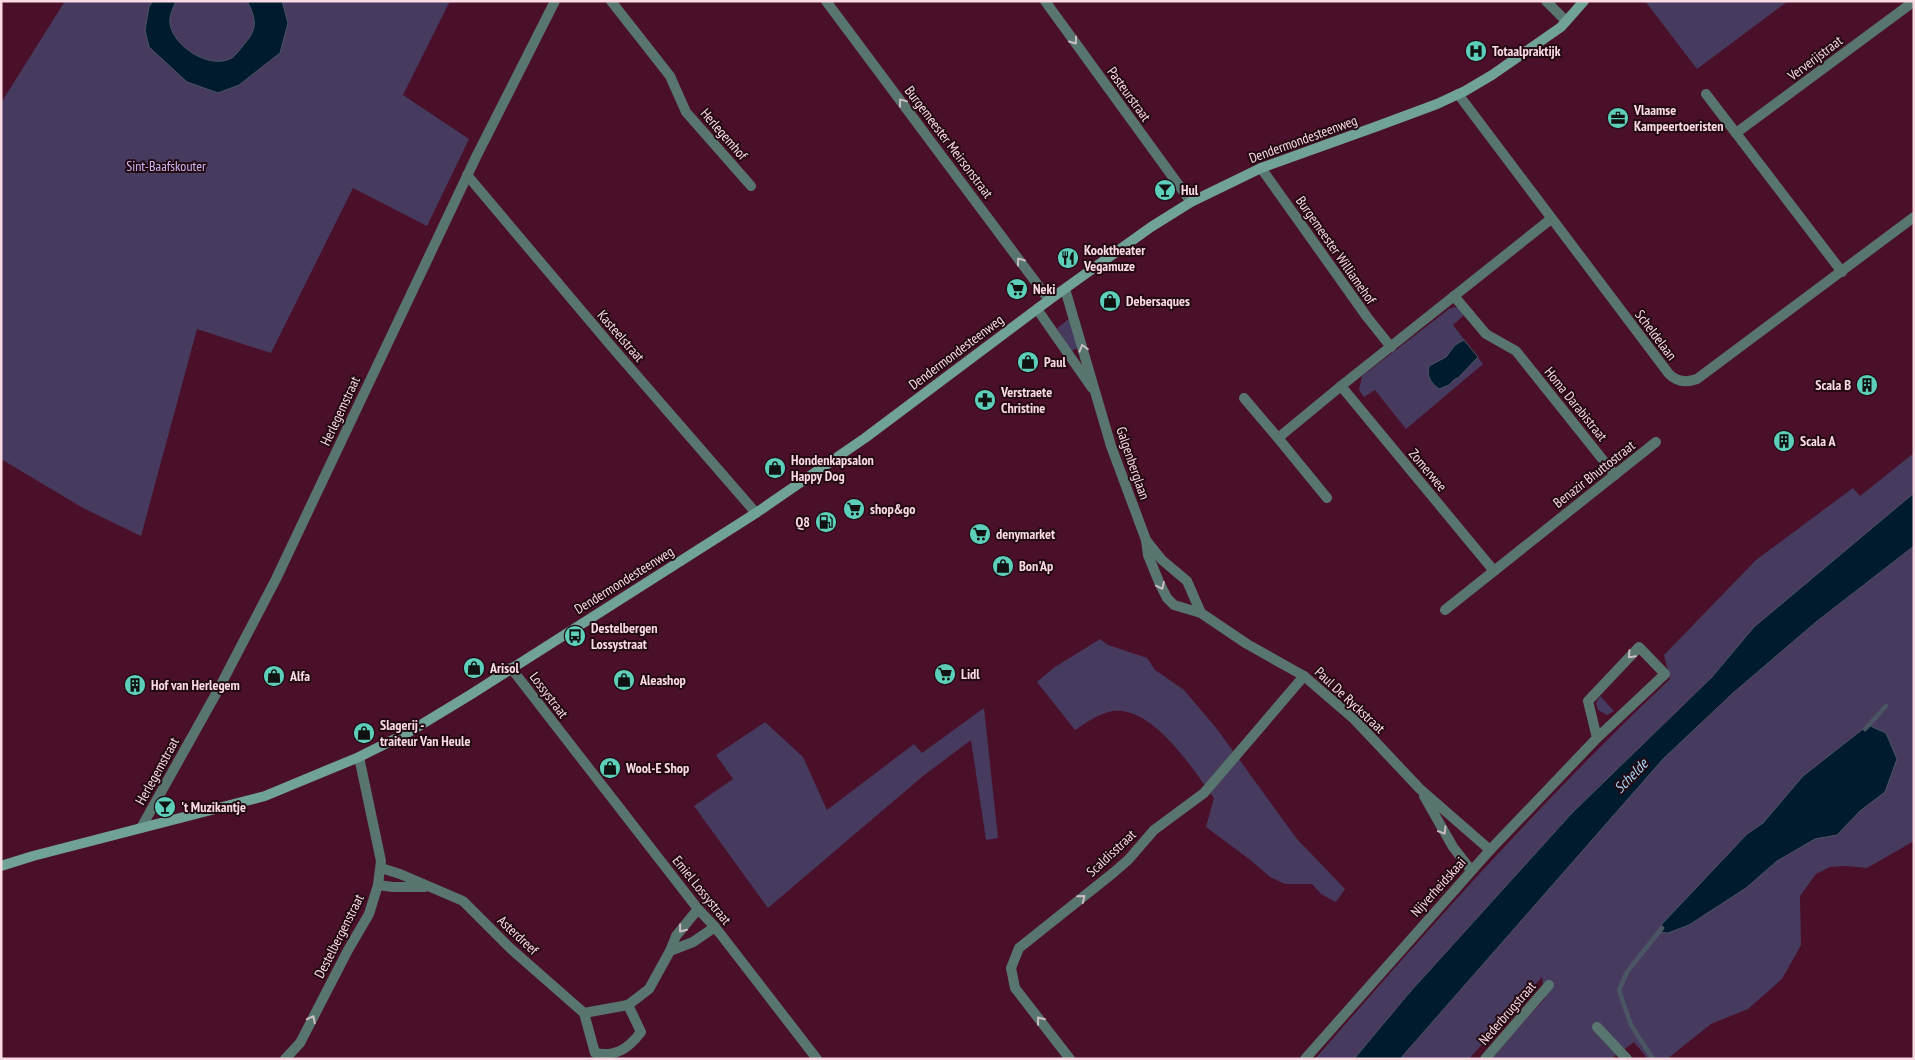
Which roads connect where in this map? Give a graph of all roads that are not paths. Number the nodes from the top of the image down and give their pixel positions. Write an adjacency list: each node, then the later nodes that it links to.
1 (555, 1): 13 (street, Herlegemstraat)
2 (611, 1): 14 (street, Herlegemhof)
3 (826, 1): 21 (street, Burgemeester Meirsonstraat, one-way to 3)
4 (1045, 1): 15 (street, Pasteurstraat, one-way to 15)
5 (1546, 1): 8 (street)
6 (1584, 1): 8 (main road, Dendermondesteenweg)
7 (1910, 5): 11 (street, Ververijstraat)
8 (1566, 21): 9 (main road, Dendermondesteenweg)
9 (1458, 94): 12 (main road, Dendermondesteenweg); 17 (street, Scheldelaan)
10 (1706, 94): 11 (street)
11 (1736, 133): 18 (street)
12 (1261, 168): 15 (main road, Dendermondesteenweg); 23 (street, Burgemeester Williamehof)
13 (467, 175): 31 (street, Kasteelstraat); 42 (street, Herlegemstraat)
14 (751, 186)
15 (1191, 202): 19 (main road, Dendermondesteenweg)
16 (1914, 217): 18 (street, Scheldelaan)
17 (1551, 219): 18 (street, Scheldelaan); 20 (street)
18 (1842, 272)
19 (1065, 289): 21 (main road, Dendermondesteenweg); 25 (street, Galgenberglaan, one-way to 19)
20 (1454, 296): 23 (street); 29 (street, Homa Darabistraat)
21 (1049, 300): 22 (main road, Dendermondesteenweg)
22 (1037, 309): 25 (street, Galgenberglaan); 31 (main road, Dendermondesteenweg)
23 (1390, 347): 24 (street)
24 (1341, 386): 27 (street); 33 (street, Zomerwee)
25 (1096, 395): 32 (street, Galgenberglaan)
26 (1244, 398): 27 (street)
27 (1278, 438): 30 (street)
28 (1656, 442): 29 (street, Benazir Bhuttostraat)
29 (1615, 475): 33 (street, Benazir Bhuttostraat)
30 (1327, 498)
31 (756, 513): 36 (main road, Dendermondesteenweg)
32 (1146, 540): 35 (street, Galgenberglaan); 35 (street, Galgenberglaan, one-way to 35)
33 (1494, 571): 34 (street)
34 (1445, 610)
35 (1201, 613): 37 (street, Paul De Ryckstraat)
36 (512, 668): 38 (street, Lossystraat); 40 (main road, Dendermondesteenweg)
37 (1304, 676): 41 (street, Paul De Ryckstraat); 58 (street, Scaldisstraat, one-way to 37)
38 (565, 738): 49 (street, Emiel Lossystraat)
39 (1597, 738): 39 (street, Nijverheidskaai, one-way to 39); 43 (street, Nijverheidskaai)
40 (359, 757): 42 (main road, Dendermondesteenweg); 45 (street, Destelbergenstraat)
41 (1420, 789): 43 (street, Paul De Ryckstraat); 46 (street, Paul De Ryckstraat, one-way to 46)
42 (141, 828): 44 (main road, Dendermondesteenweg)
43 (1490, 850): 46 (street, Nijverheidskaai)
44 (1, 866)
45 (382, 868): 47 (street, Destelbergenstraat); 48 (street, Asterdreef)
46 (1471, 870): 59 (street, Nijverheidskaai)
47 (378, 885): 48 (street, Asterdreef); 56 (street, Destelbergenstraat, one-way to 47)
48 (429, 887): 54 (street, Asterdreef)
49 (698, 909): 50 (street, Emiel Lossystraat); 51 (street, one-way to 51)
50 (714, 927): 51 (street); 57 (street, Emiel Lossystraat)
51 (670, 951): 53 (street)
52 (1549, 985): 60 (street, Nederbrugstraat)
53 (628, 1005): 54 (street); 54 (street)
54 (584, 1013)
55 (1597, 1027): 61 (street)
56 (285, 1059)
57 (817, 1059)
58 (1070, 1059)
59 (1305, 1059)
60 (1485, 1059)
61 (1627, 1059)

